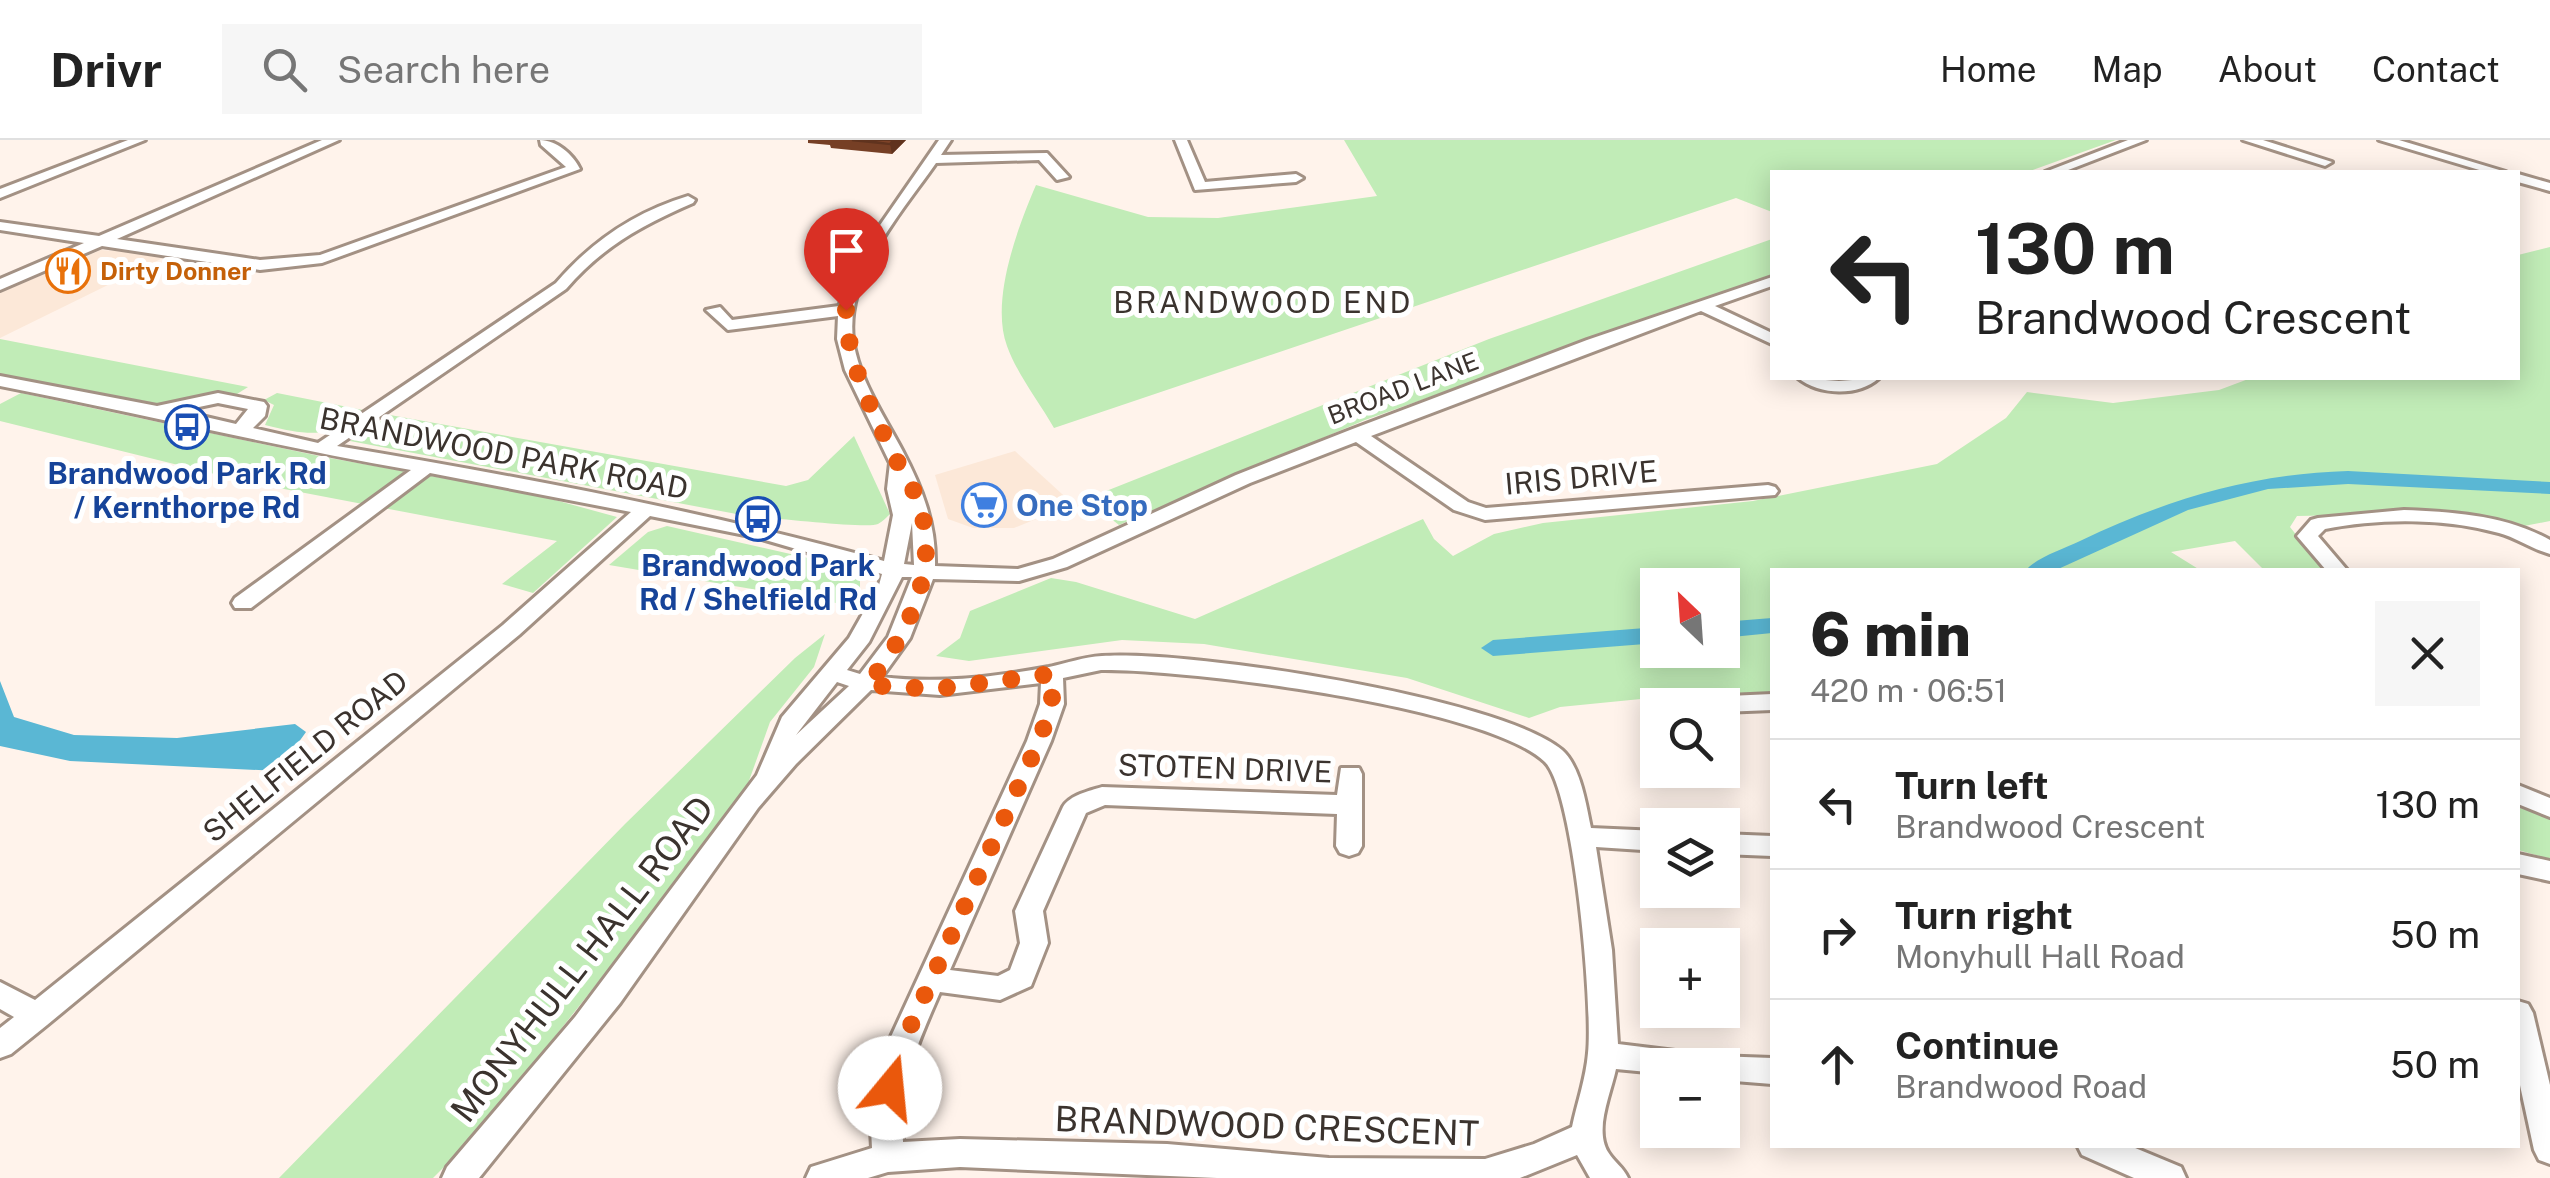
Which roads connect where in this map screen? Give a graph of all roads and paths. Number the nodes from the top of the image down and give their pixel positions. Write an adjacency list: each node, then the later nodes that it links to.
1 (139, 140): 18 (street)
2 (333, 140): 21 (street)
3 (945, 140): 9 (street)
4 (1181, 140): 15 (street)
5 (2140, 140): 12 (street)
6 (2249, 140): 11 (street)
7 (2386, 140): 13 (street)
8 (545, 142): 21 (street)
9 (933, 159): 14 (street); 26 (street)
10 (2294, 162): 11 (street)
11 (2330, 168)
12 (2058, 170)
13 (2492, 170)
14 (1062, 178)
15 (1296, 178)
16 (2520, 179): 17 (street)
17 (2550, 187)
18 (0, 194)
19 (688, 200): 34 (street)
20 (0, 226): 21 (street)
21 (102, 241): 23 (street)
22 (1770, 281): 24 (street, BROAD LANE)
23 (0, 285)
24 (1700, 305): 27 (street); 33 (street, BROAD LANE)
25 (714, 310): 26 (street)
26 (846, 310): 35 (street)
27 (1770, 337)
28 (1814, 380): 29 (street)
29 (1868, 380)
30 (0, 382): 31 (street, BRANDWOOD PARK ROAD)
31 (156, 411): 32 (street, BRANDWOOD PARK ROAD); 32 (street, BRANDWOOD PARK ROAD)
32 (240, 431): 34 (street, BRANDWOOD PARK ROAD)
33 (1356, 434): 39 (street, IRIS DRIVE); 43 (street, BROAD LANE)
34 (321, 449): 36 (street, BRANDWOOD PARK ROAD)
35 (898, 465): 42 (street); 42 (street)
36 (428, 466): 40 (street, BRANDWOOD PARK ROAD); 47 (street)
37 (1700, 477): 39 (street, IRIS DRIVE)
38 (1768, 491): 39 (street, IRIS DRIVE)
39 (1714, 496)
40 (645, 510): 42 (street, BRANDWOOD PARK ROAD); 67 (street, SHELFIELD ROAD)
41 (2545, 538): 44 (street)
42 (909, 561): 43 (street, BROAD LANE); 45 (street, BROAD LANE); 46 (street, MONYHULL HALL ROAD); 48 (street, MONYHULL HALL ROAD)
43 (1060, 563): 45 (street, BROAD LANE)
44 (2335, 568)
45 (1019, 575): 46 (street, BROAD LANE)
46 (917, 601): 50 (street, MONYHULL HALL ROAD)
47 (243, 604)
48 (832, 673): 50 (street); 54 (street, MONYHULL HALL ROAD)
49 (1052, 674): 50 (street); 58 (street); 65 (street)
50 (867, 685): 54 (street, MONYHULL HALL ROAD)
51 (1770, 702): 52 (street)
52 (1740, 703)
53 (1350, 774): 56 (street, STOTEN DRIVE)
54 (763, 784): 78 (street, MONYHULL HALL ROAD)
55 (2520, 795): 57 (street)
56 (1349, 805): 61 (street, STOTEN DRIVE); 65 (street, STOTEN DRIVE)
57 (2550, 808)
58 (1579, 837): 59 (street); 70 (street)
59 (1640, 840)
60 (1740, 845): 62 (street)
61 (1349, 846)
62 (1770, 846)
63 (2520, 864): 64 (street)
64 (2550, 872)
65 (932, 978): 77 (street)
66 (0, 994): 67 (street)
67 (37, 1016): 69 (street, SHELFIELD ROAD)
68 (2520, 1022): 76 (street)
69 (0, 1045)
70 (1604, 1055): 71 (street); 74 (street)
71 (1640, 1059)
72 (1740, 1068): 73 (street)
73 (1770, 1071)
74 (1586, 1136): 77 (street, BRANDWOOD CRESCENT); 80 (street)
75 (2100, 1148): 81 (street)
76 (2550, 1150)
77 (888, 1156): 79 (street, BRANDWOOD CRESCENT)
78 (458, 1178)
79 (822, 1178)
80 (1612, 1178)
81 (2170, 1178)

